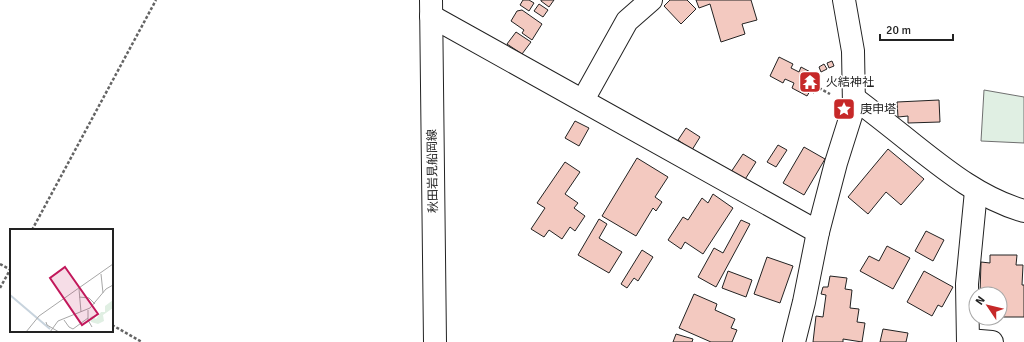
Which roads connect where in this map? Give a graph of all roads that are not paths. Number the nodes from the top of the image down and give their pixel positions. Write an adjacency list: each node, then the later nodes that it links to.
1 (651, 0): 5 (street)
2 (844, 0): 4 (street)
3 (431, 8): 5 (street); 10 (street, 秋田岩見船岡線)
4 (854, 98): 6 (street); 8 (street)
5 (583, 100): 8 (street)
6 (976, 191): 7 (street); 9 (street)
7 (1024, 210)
8 (818, 232): 11 (street)
9 (968, 341): 12 (street)
10 (435, 342)
11 (794, 342)
12 (992, 342)

